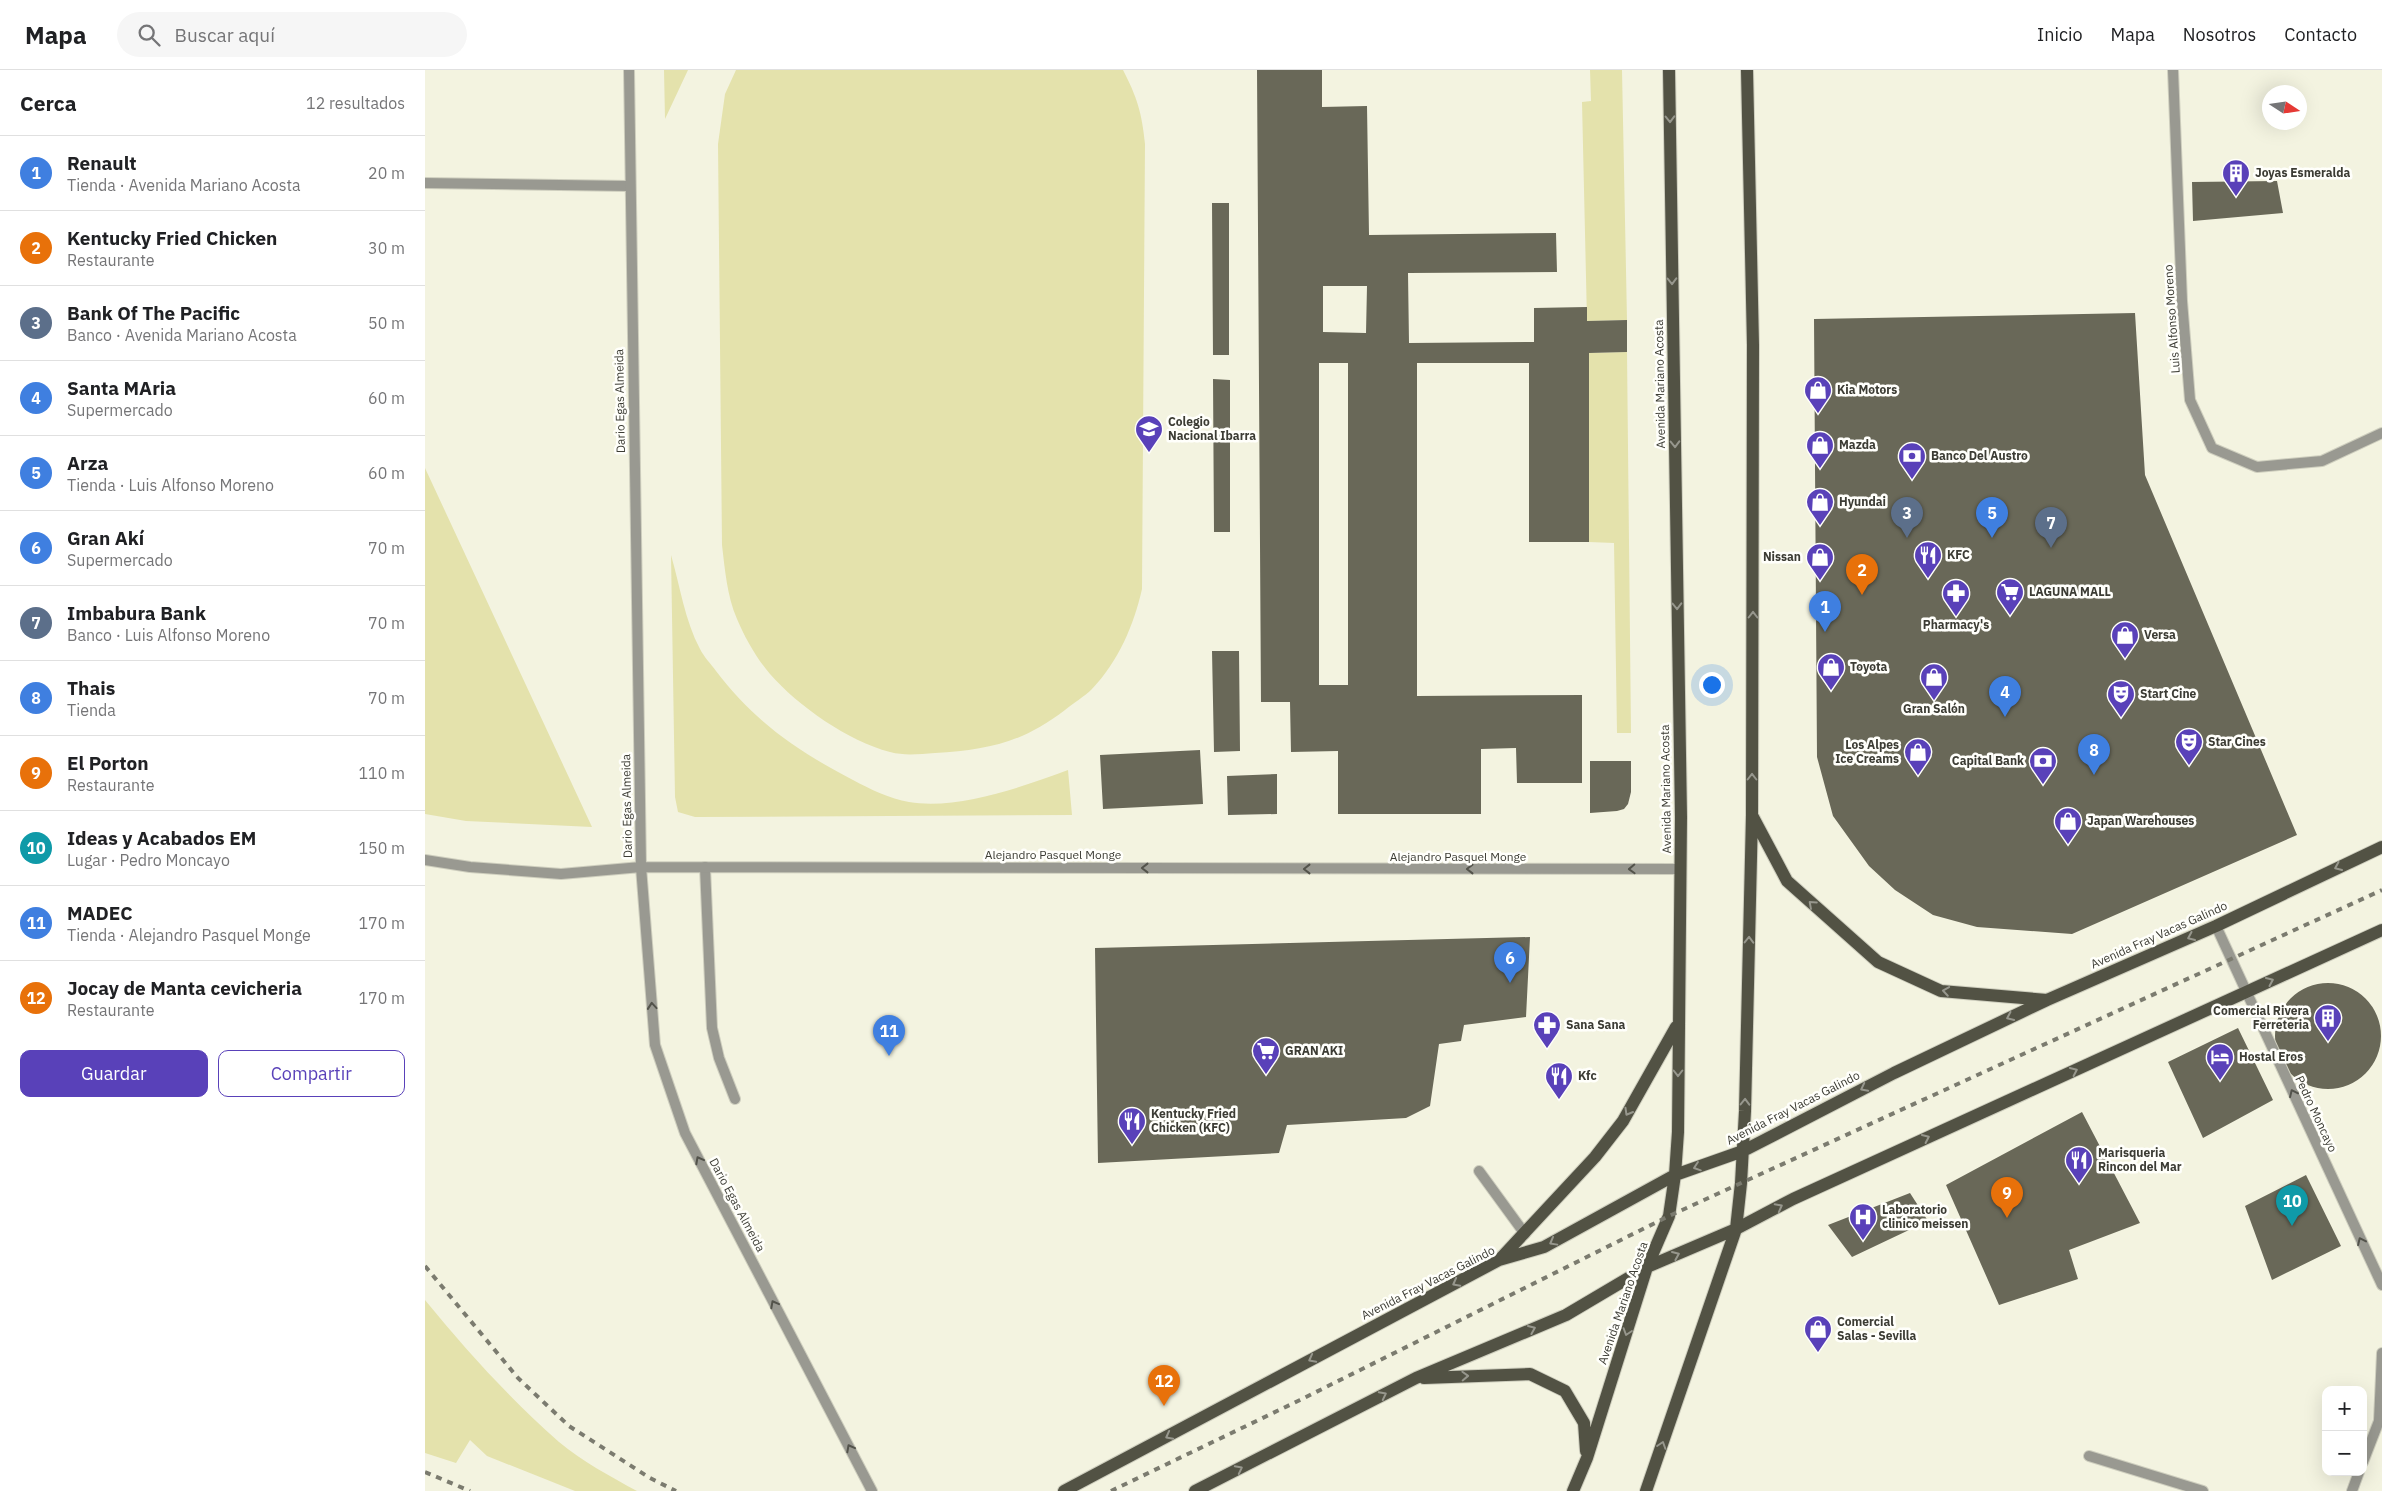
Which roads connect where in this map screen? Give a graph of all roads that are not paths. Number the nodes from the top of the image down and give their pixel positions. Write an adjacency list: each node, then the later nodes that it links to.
1 (629, 70): 6 (street, Dario Egas Almeida)
2 (1669, 70): 13 (main road, Avenida Mariano Acosta, one-way to 13)
3 (1747, 70): 8 (main road, one-way to 3)
4 (2173, 70): 7 (street, Luis Alfonso Moreno)
5 (425, 183): 6 (street)
6 (629, 186): 11 (street, Dario Egas Almeida)
7 (2382, 433)
8 (1752, 815): 17 (main road, one-way to 8); 20 (main road, one-way to 8)
9 (2382, 847): 14 (main road, Avenida Fray Vacas Galindo, one-way to 14)
10 (425, 860): 11 (street, Alejandro Pasquel Monge)
11 (641, 867): 12 (street, Alejandro Pasquel Monge); 35 (street, Dario Egas Almeida, one-way to 11)
12 (705, 867): 13 (street, Alejandro Pasquel Monge, one-way to 12); 19 (street)
13 (1681, 869): 18 (main road, Avenida Mariano Acosta)
14 (2216, 926): 16 (street, Pedro Moncayo); 17 (main road, Avenida Fray Vacas Galindo, one-way to 17)
15 (2382, 930): 16 (main road, one-way to 15)
16 (2246, 992): 23 (main road, one-way to 16); 27 (street, Pedro Moncayo, one-way to 16)
17 (2047, 1000): 20 (main road, Avenida Fray Vacas Galindo, one-way to 20)
18 (1678, 1024): 22 (main road, Avenida Mariano Acosta, one-way to 22); 24 (main road, one-way to 24)
19 (735, 1099)
20 (1743, 1151): 22 (main road, Avenida Fray Vacas Galindo, one-way to 22); 23 (main road)
21 (1479, 1171): 24 (street)
22 (1675, 1175): 25 (main road, Avenida Fray Vacas Galindo, one-way to 25); 26 (main road, Avenida Mariano Acosta)
23 (1736, 1230): 26 (main road, one-way to 23); 39 (main road, one-way to 23)
24 (1525, 1234): 25 (main road)
25 (1499, 1260): 36 (main road, Avenida Fray Vacas Galindo, one-way to 36)
26 (1647, 1267): 29 (main road, one-way to 26); 33 (main road, Avenida Mariano Acosta, one-way to 33)
27 (2382, 1285)
28 (2382, 1353): 30 (street)
29 (1417, 1378): 33 (main road, one-way to 33); 37 (main road, one-way to 29)
30 (2381, 1421): 31 (street)
31 (2367, 1453)
32 (2089, 1456): 40 (street)
33 (1587, 1458): 38 (main road, Avenida Mariano Acosta)
34 (2358, 1476): 41 (street)
35 (872, 1491)
36 (1064, 1491)
37 (1195, 1491)
38 (1573, 1491)
39 (1646, 1491)
40 (2203, 1491)
41 (2352, 1491)

